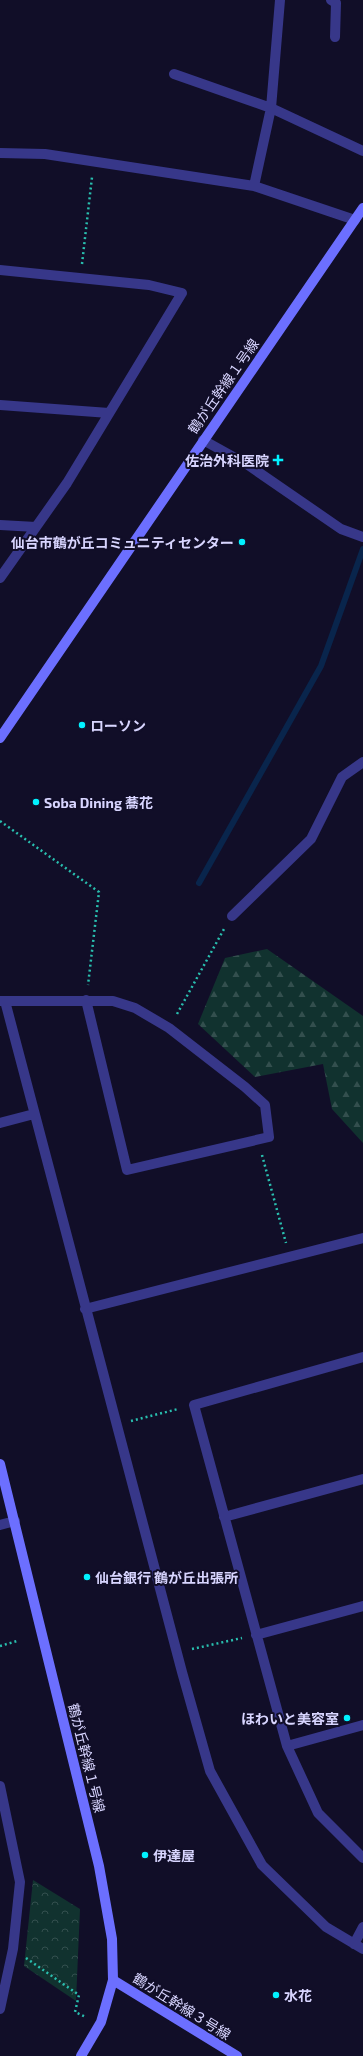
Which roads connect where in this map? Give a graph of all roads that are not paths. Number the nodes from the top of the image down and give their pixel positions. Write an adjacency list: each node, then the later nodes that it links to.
1 (280, 0): 5 (street)
2 (331, 0): 3 (street)
3 (335, 37)
4 (174, 74): 5 (street)
5 (271, 108): 6 (street); 8 (street)
6 (363, 151)
7 (0, 154): 8 (street)
8 (254, 186): 10 (street)
9 (363, 208): 10 (street, 鶴が丘幹線１号線)
10 (355, 220): 14 (street, 鶴が丘幹線１号線)
11 (0, 270): 13 (street)
12 (0, 405): 13 (street)
13 (109, 413): 16 (street)
14 (203, 440): 17 (street); 19 (street, 鶴が丘幹線１号線)
15 (0, 525): 16 (street)
16 (36, 527): 18 (street)
17 (363, 537)
18 (0, 578)
19 (0, 738)
20 (363, 762): 21 (street)
21 (232, 916)
22 (86, 1000): 22 (street); 23 (street)
23 (2, 1001): 24 (street)
24 (34, 1114): 25 (street); 27 (street)
25 (0, 1123)
26 (363, 1238): 27 (street)
27 (85, 1309): 41 (street)
28 (363, 1357): 31 (street)
29 (0, 1464): 32 (street, 鶴が丘幹線１号線)
30 (363, 1480): 31 (street)
31 (224, 1517): 35 (street)
32 (15, 1521): 33 (street); 42 (street, 鶴が丘幹線１号線)
33 (0, 1525)
34 (363, 1606): 35 (street)
35 (256, 1635): 37 (street)
36 (363, 1725): 37 (street)
37 (287, 1746): 39 (street)
38 (0, 1786): 43 (street)
39 (363, 1858)
40 (363, 1927): 41 (street)
41 (359, 1946)
42 (113, 1980): 44 (street, 鶴が丘幹線１号線); 45 (street, 鶴が丘幹線３号線)
43 (0, 2009)
44 (81, 2056)
45 (237, 2056)

